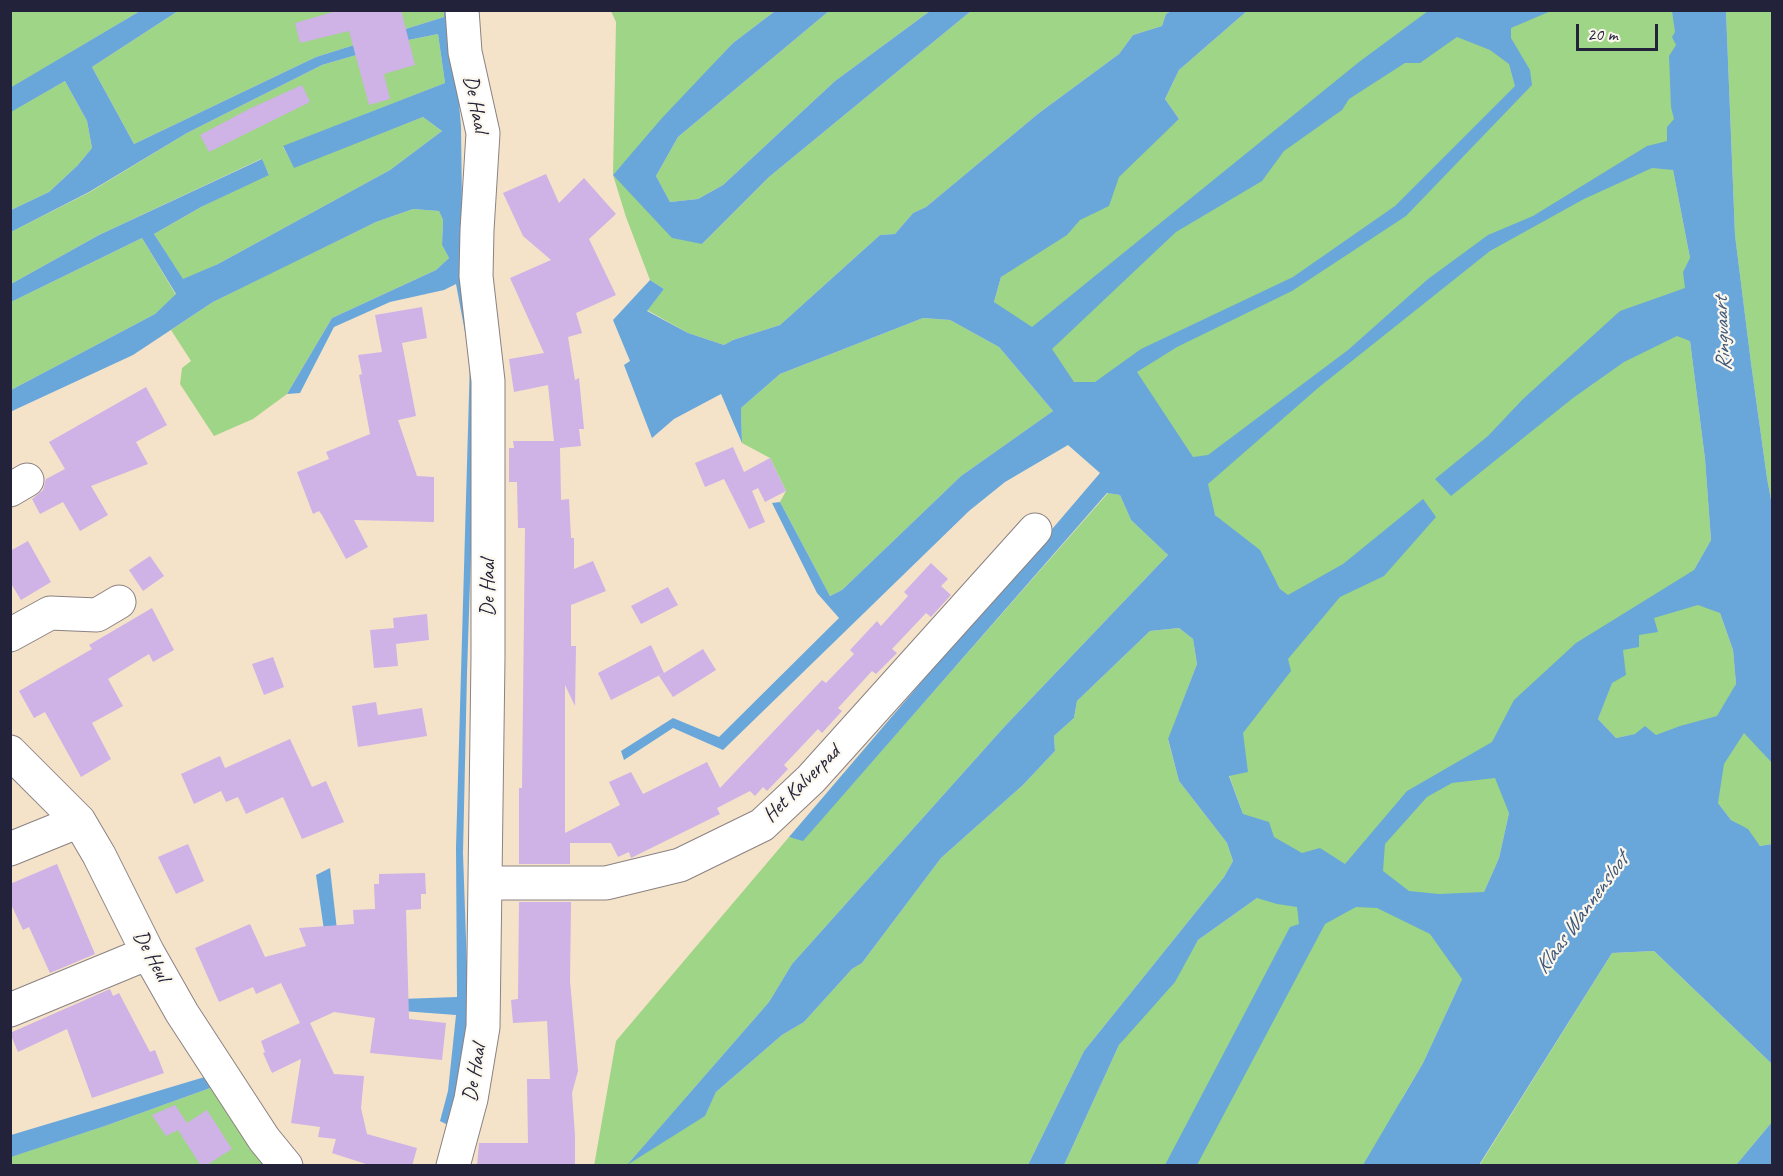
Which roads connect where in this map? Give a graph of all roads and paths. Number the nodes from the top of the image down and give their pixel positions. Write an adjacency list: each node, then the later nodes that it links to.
1 (462, 10): 8 (street, De Haal)
2 (1035, 530): 8 (street, Het Kalverpad)
3 (119, 602): 4 (street)
4 (10, 635)
5 (10, 752): 6 (street, De Heul)
6 (79, 821): 7 (street); 9 (street, De Heul)
7 (10, 849)
8 (486, 883): 12 (street, De Haal)
9 (148, 953): 10 (street); 11 (street, De Heul)
10 (10, 1010)
11 (286, 1166)
12 (453, 1166)

